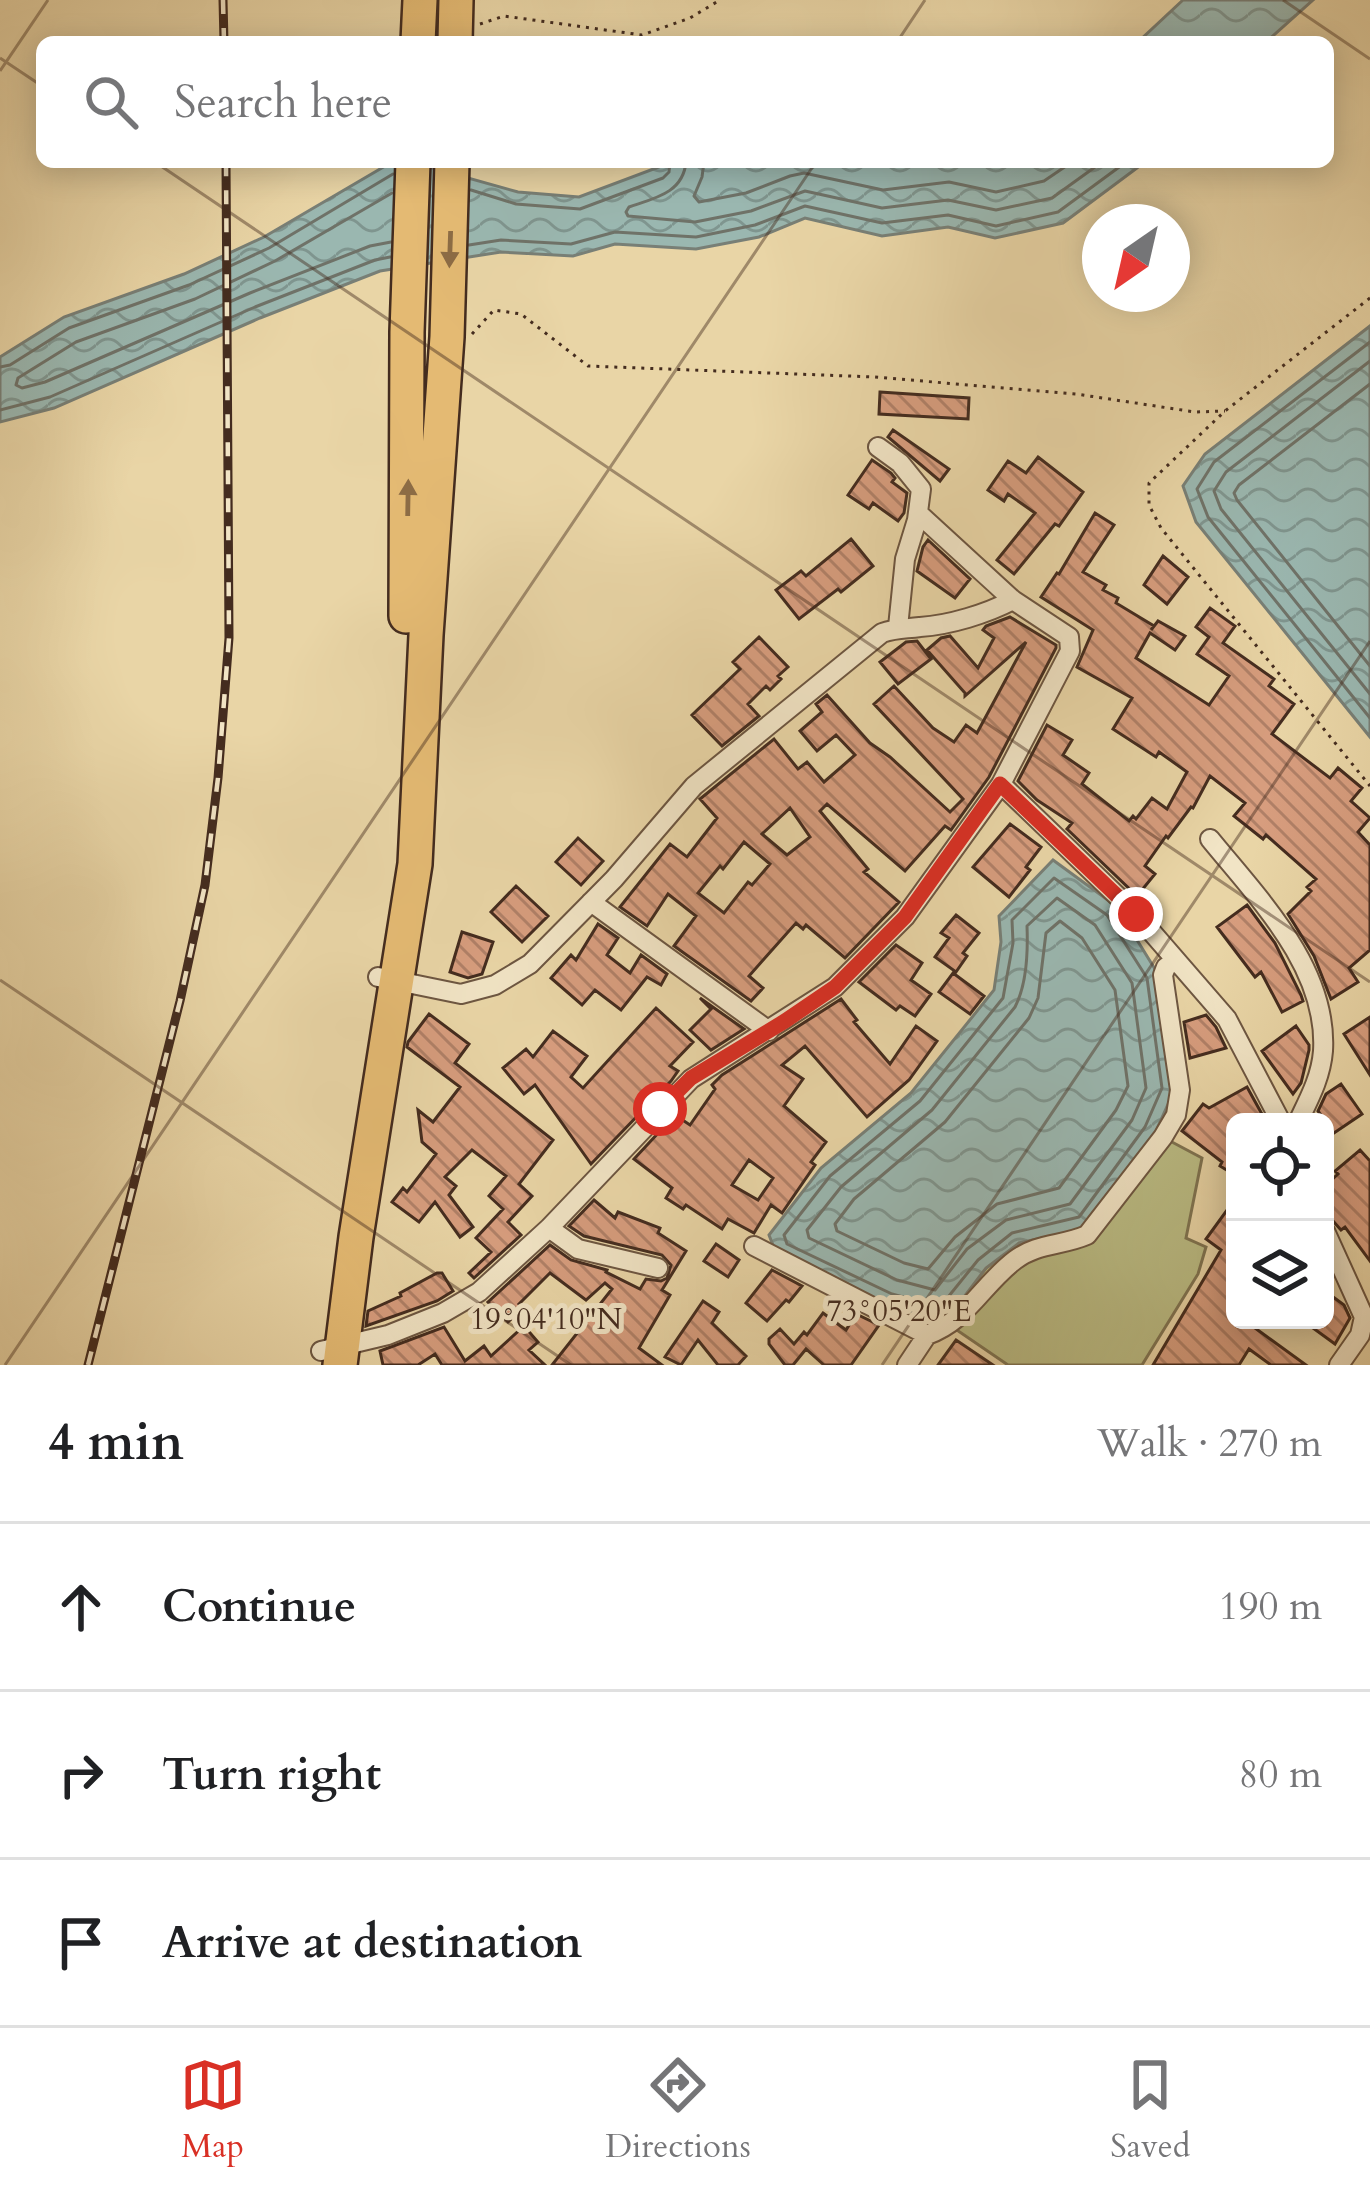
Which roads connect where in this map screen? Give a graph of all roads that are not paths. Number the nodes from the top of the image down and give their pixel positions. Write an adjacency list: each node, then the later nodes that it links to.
1 (420, 0): 2 (highway)
2 (418, 36)
3 (413, 168): 13 (highway, one-way to 3)
4 (452, 168): 13 (highway, one-way to 13)
5 (878, 447): 6 (street)
6 (918, 513): 7 (street); 8 (street)
7 (1013, 600): 8 (street); 9 (street)
8 (898, 627): 11 (street)
9 (1000, 784): 12 (street); 14 (street)
10 (1210, 839): 16 (street)
11 (591, 902): 13 (street); 14 (street)
12 (1176, 960): 15 (street); 21 (street)
13 (388, 979): 22 (highway)
14 (769, 1031): 17 (street)
15 (1276, 1113)
16 (1302, 1113)
17 (549, 1228): 20 (street); 22 (street)
18 (754, 1246): 21 (street)
19 (1334, 1252): 24 (street)
20 (658, 1268)
21 (927, 1335): 23 (street)
22 (331, 1357)
23 (907, 1365)
24 (1339, 1365)

